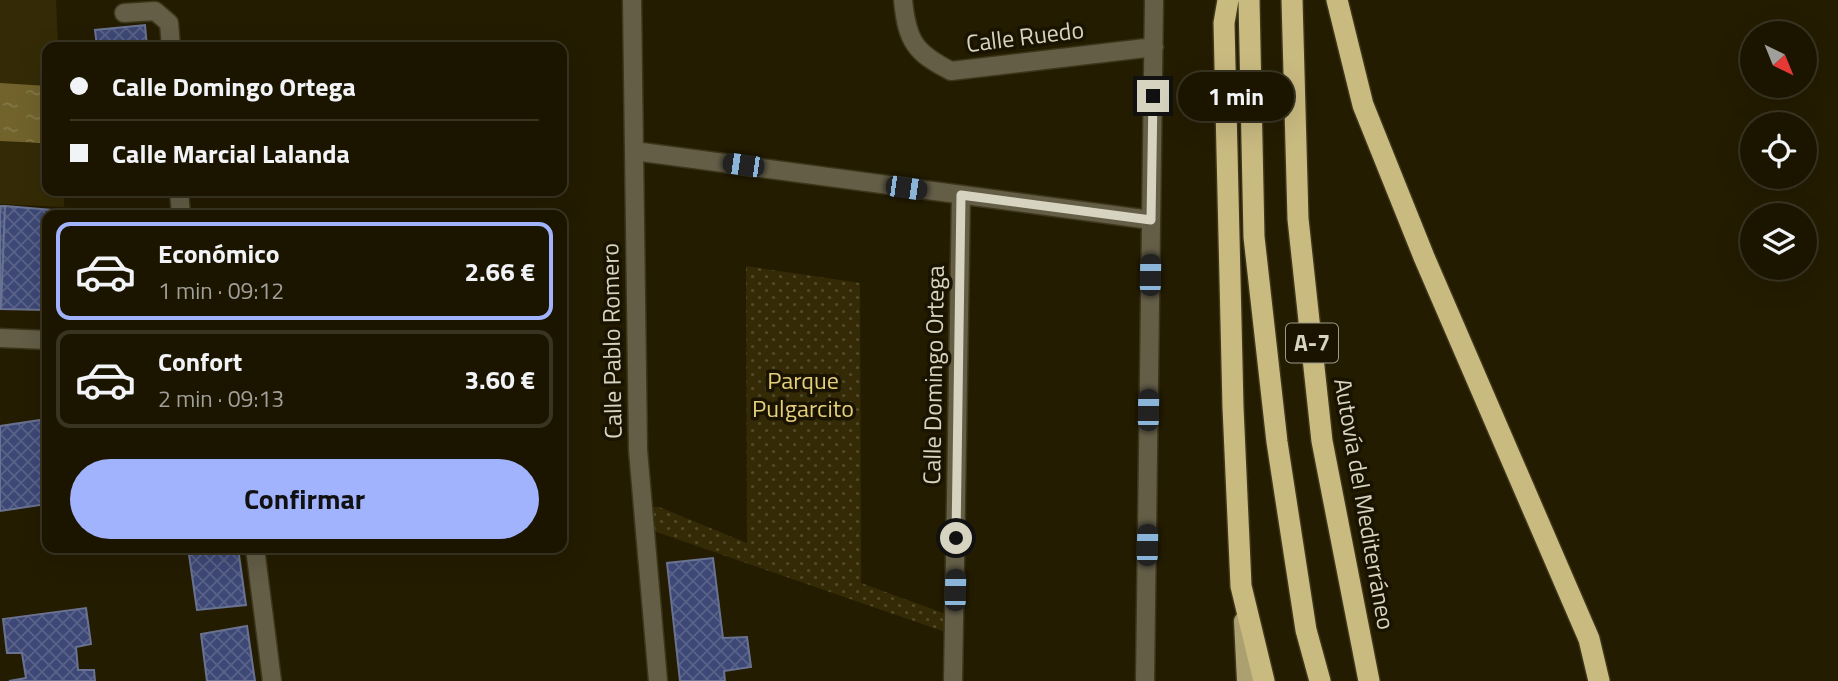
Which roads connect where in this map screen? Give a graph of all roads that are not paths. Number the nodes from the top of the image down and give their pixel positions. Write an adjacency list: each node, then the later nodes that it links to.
1 (632, 0): 11 (street, Calle Pablo Romero)
2 (903, 0): 10 (street, Calle Ruedo)
3 (1154, 0): 10 (street)
4 (1228, 0): 17 (highway)
5 (1249, 0): 24 (highway, A-7)
6 (1292, 0): 25 (highway, Autovía del Mediterráneo / A-7)
7 (1337, 0): 26 (highway)
8 (124, 13): 9 (street)
9 (170, 42)
10 (1154, 47): 13 (street)
11 (634, 151): 12 (street); 19 (street, Calle Pablo Romero)
12 (961, 195): 13 (street); 20 (street, Calle Domingo Ortega)
13 (1151, 220): 21 (street)
14 (0, 338): 15 (street)
15 (42, 340)
16 (256, 553): 18 (street)
17 (1241, 586): 22 (main road); 23 (highway)
18 (272, 681)
19 (658, 681)
20 (953, 681)
21 (1145, 681)
22 (1246, 681)
23 (1264, 681)
24 (1320, 681)
25 (1369, 681)
26 (1599, 681)

